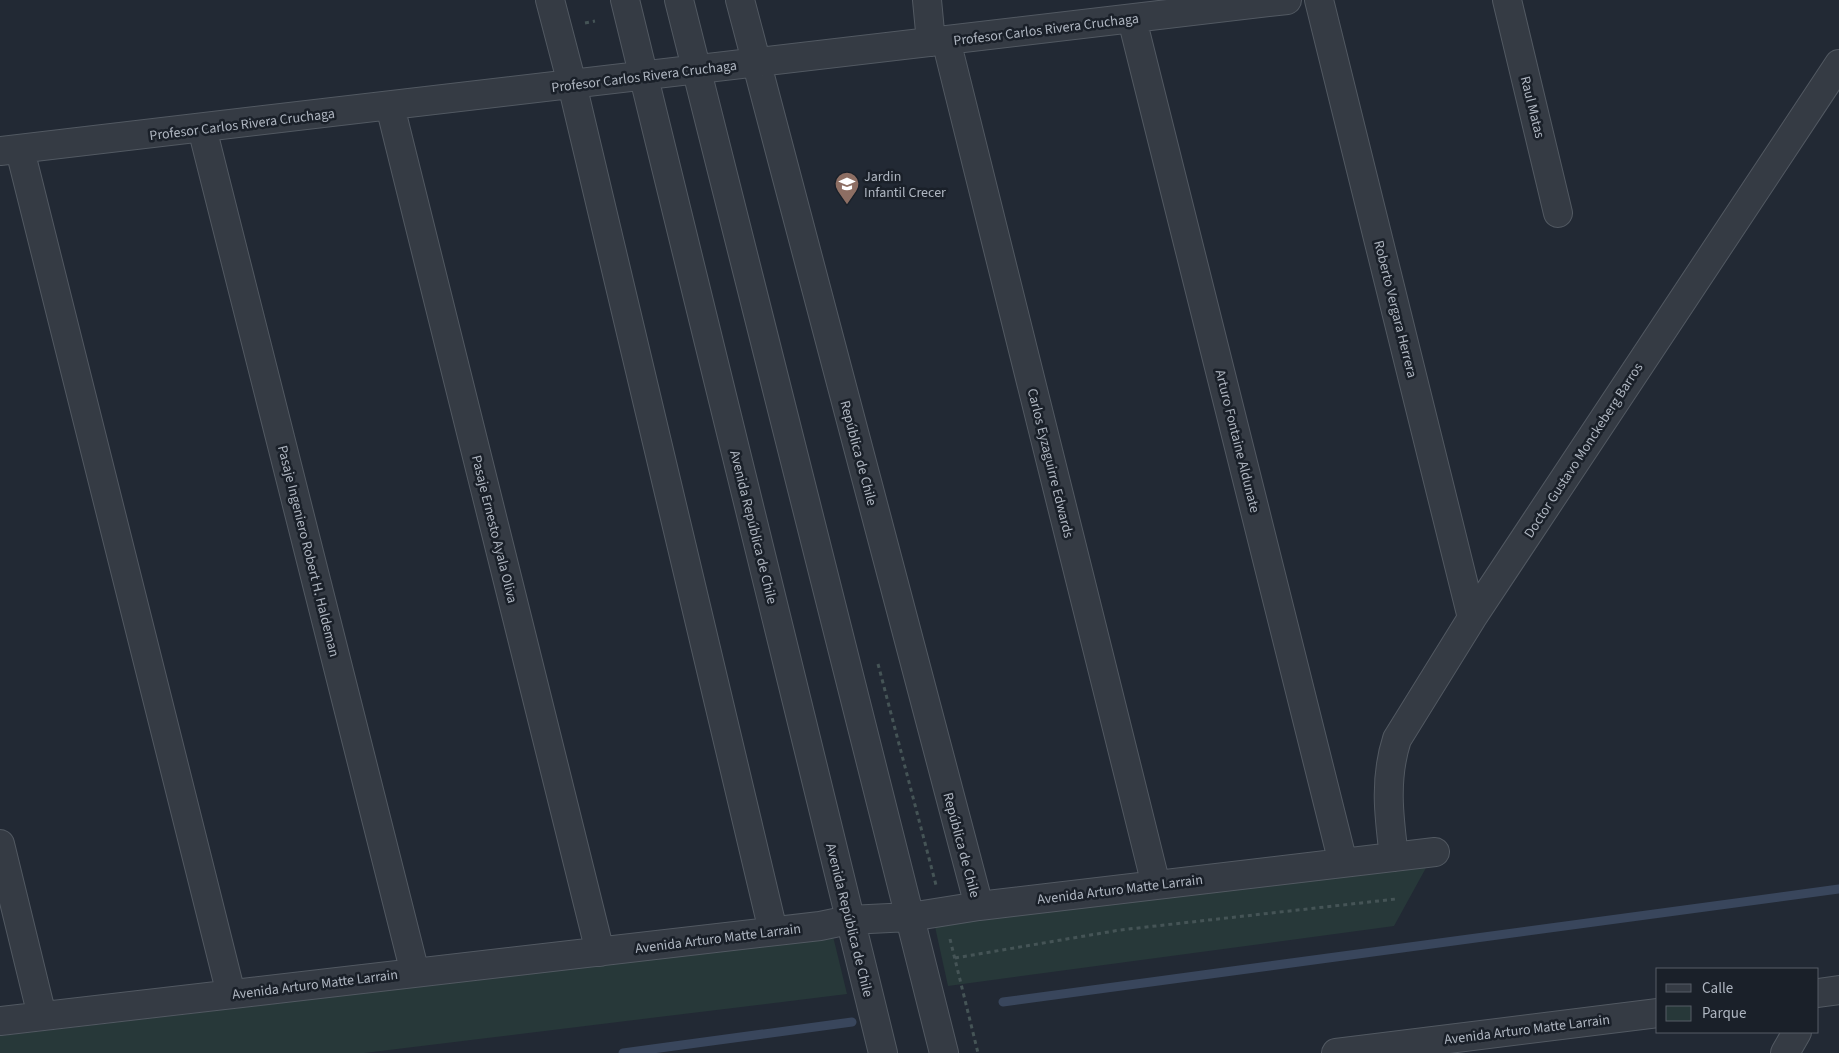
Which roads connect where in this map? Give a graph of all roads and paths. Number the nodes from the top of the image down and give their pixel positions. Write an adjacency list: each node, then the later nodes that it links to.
1 (550, 0): 17 (street)
2 (625, 0): 16 (street, Avenida República de Chile)
3 (679, 0): 15 (street)
4 (740, 0): 13 (street, República de Chile)
5 (927, 0): 12 (street, Carlos Eyzaguirre Edwards)
6 (1283, 0): 7 (street, Profesor Carlos Rivera Cruchaga); 11 (street, Profesor Carlos Rivera Cruchaga)
7 (1287, 0)
8 (1319, 0): 22 (street, Roberto Vergara Herrera)
9 (1507, 0): 21 (street, Raul Matas)
10 (1101, 11): 11 (street, Profesor Carlos Rivera Cruchaga); 12 (street, Profesor Carlos Rivera Cruchaga)
11 (1132, 19): 26 (street, Arturo Fontaine Aldunate)
12 (938, 41): 13 (street, Profesor Carlos Rivera Cruchaga); 27 (street, Carlos Eyzaguirre Edwards)
13 (755, 63): 15 (street, Profesor Carlos Rivera Cruchaga); 29 (street, República de Chile)
14 (1839, 64): 22 (street, Doctor Gustavo Monckeberg Barros)
15 (696, 69): 16 (street, Profesor Carlos Rivera Cruchaga); 30 (street)
16 (645, 75): 17 (street, Profesor Carlos Rivera Cruchaga); 31 (street, Avenida República de Chile)
17 (572, 84): 18 (street, Profesor Carlos Rivera Cruchaga); 32 (street)
18 (390, 106): 19 (street, Profesor Carlos Rivera Cruchaga); 33 (street, Pasaje Ernesto Ayala Oliva)
19 (202, 128): 20 (street, Profesor Carlos Rivera Cruchaga); 35 (street, Pasaje Ingeniero Robert H. Haldeman)
20 (10, 151): 36 (street)
21 (1558, 213)
22 (1472, 618): 25 (street, Doctor Gustavo Monckeberg Barros)
23 (0, 844): 38 (street)
24 (1435, 852): 25 (street, Avenida Arturo Matte Larrain)
25 (1394, 857): 26 (street, Avenida Arturo Matte Larrain)
26 (1344, 863): 27 (street, Avenida Arturo Matte Larrain)
27 (1156, 885): 29 (street, Avenida Arturo Matte Larrain)
28 (1396, 899): 34 (path)
29 (979, 906): 30 (street, Avenida Arturo Matte Larrain)
30 (910, 917): 31 (street, Avenida Arturo Matte Larrain); 42 (street)
31 (849, 920): 32 (street, Avenida Arturo Matte Larrain); 41 (street, Avenida República de Chile)
32 (773, 931): 33 (street, Avenida Arturo Matte Larrain)
33 (600, 952): 35 (street, Avenida Arturo Matte Larrain)
34 (955, 958)
35 (415, 973): 36 (street, Avenida Arturo Matte Larrain)
36 (231, 994): 38 (street, Avenida Arturo Matte Larrain)
37 (1656, 1013): 43 (street, Avenida Arturo Matte Larrain)
38 (42, 1016): 39 (street, Avenida Arturo Matte Larrain)
39 (0, 1021)
40 (1796, 1033): 44 (street)
41 (883, 1053)
42 (944, 1053)
43 (1336, 1053)
44 (1785, 1053)

